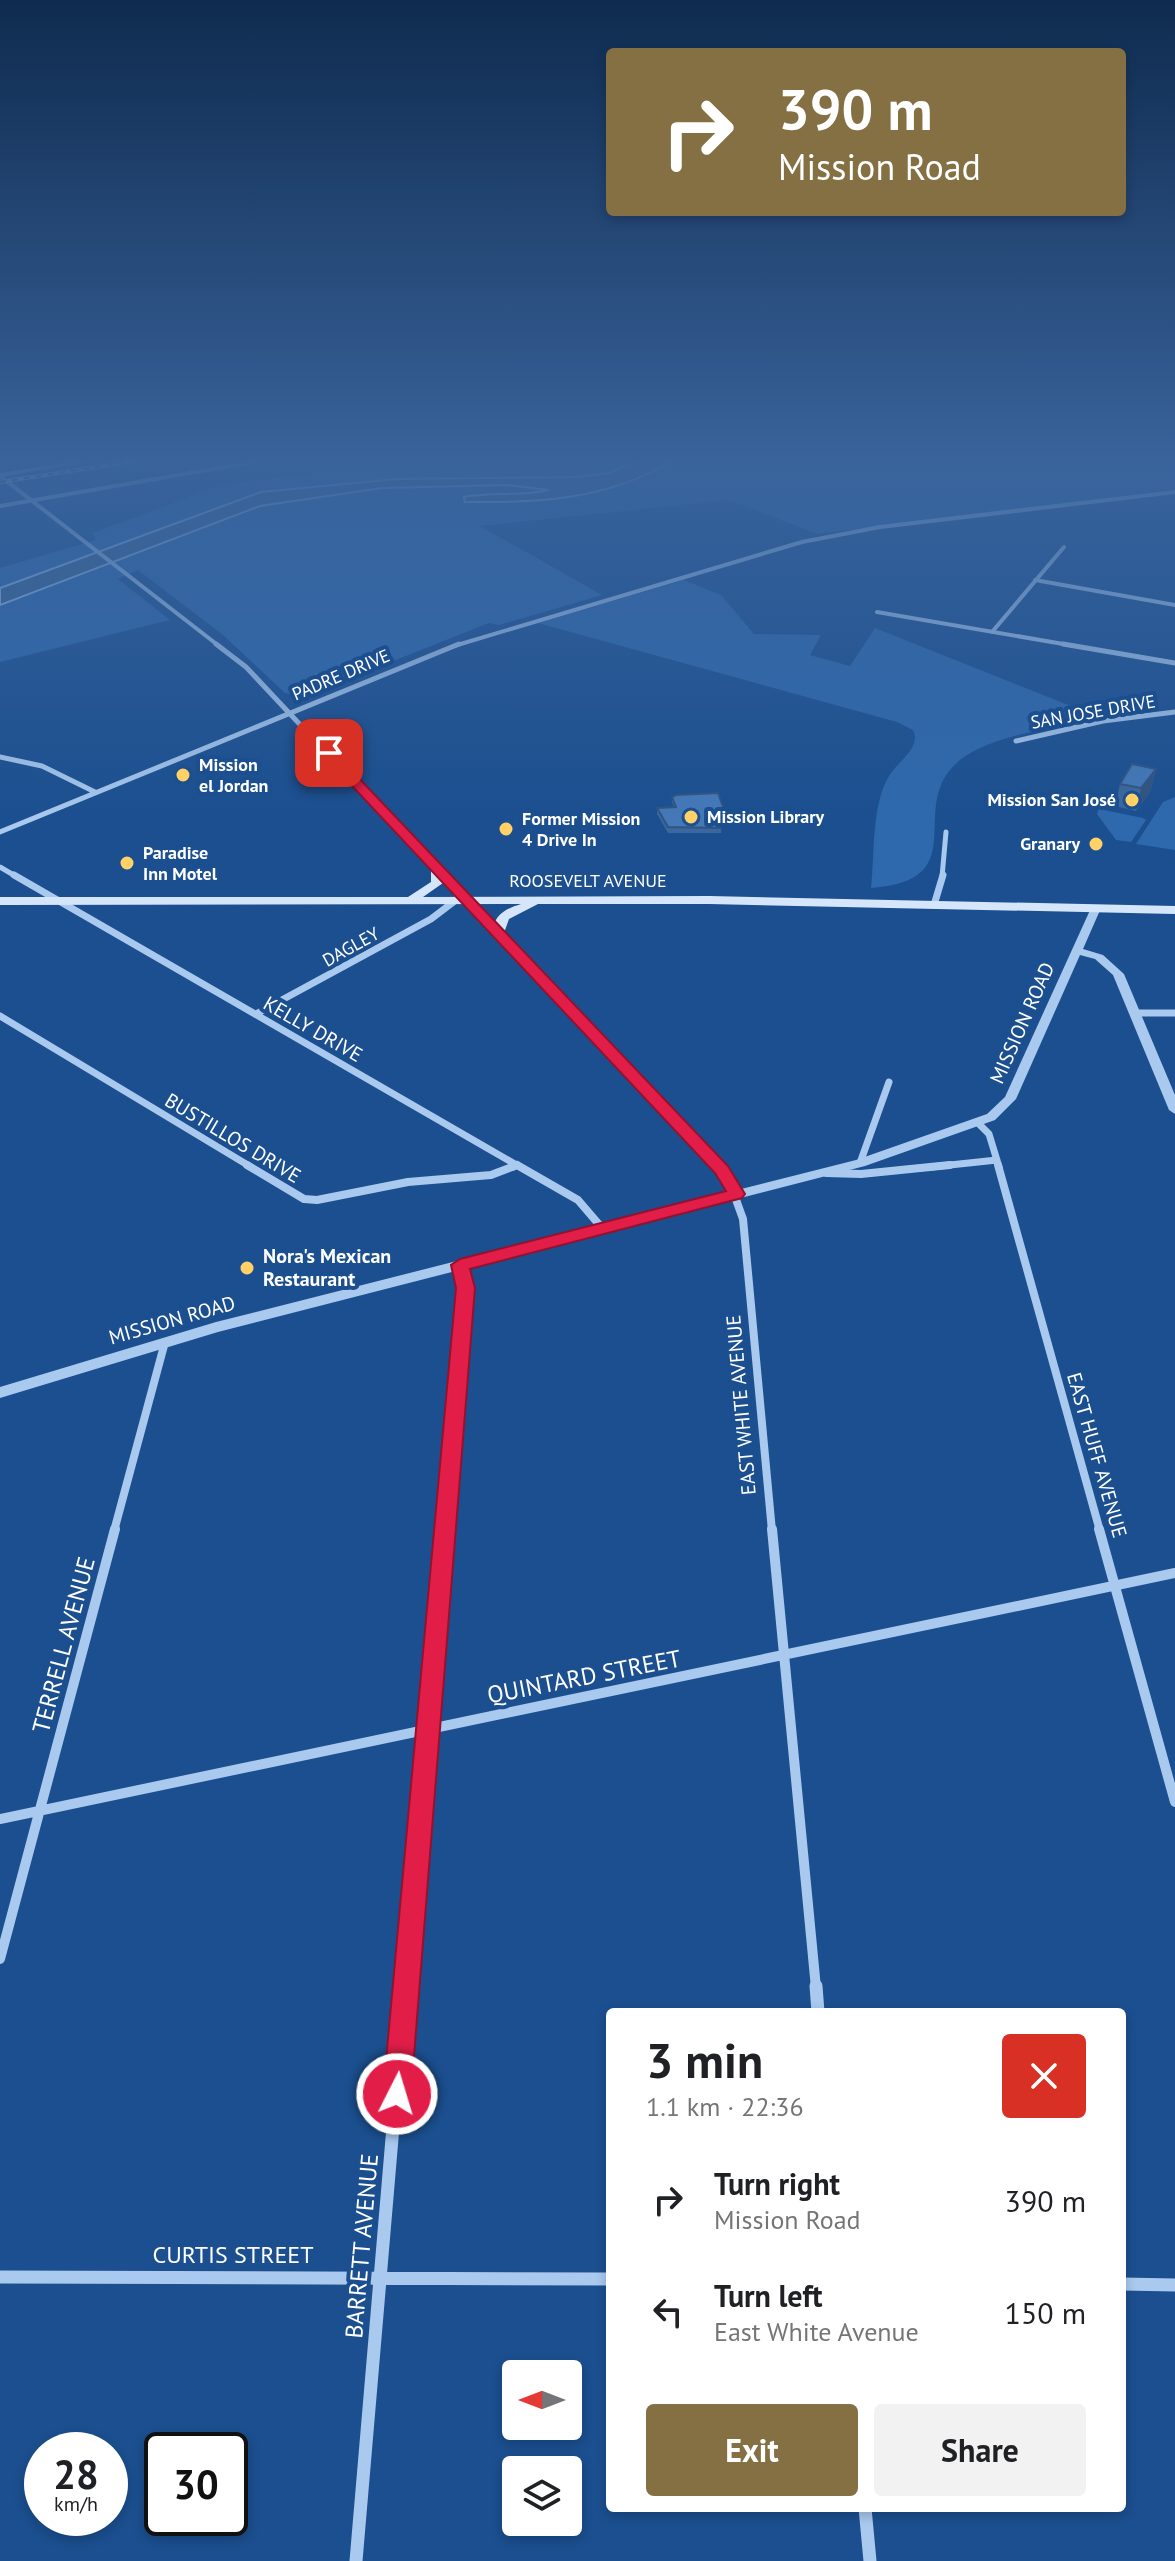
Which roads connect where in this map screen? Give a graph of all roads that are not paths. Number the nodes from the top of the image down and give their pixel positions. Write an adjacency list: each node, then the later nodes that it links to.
1 (1035, 580): 7 (street)
2 (135, 581): 9 (street, EAST WHITE AVENUE)
3 (669, 581): 9 (street, PADRE DRIVE)
4 (1038, 581): 5 (street)
5 (1175, 605)
6 (877, 612): 7 (street)
7 (992, 632): 8 (street)
8 (1175, 663)
9 (289, 712): 13 (street, PADRE DRIVE); 17 (street, EAST WHITE AVENUE)
10 (1175, 712): 11 (street, SAN JOSE DRIVE)
11 (1016, 741)
12 (0, 757): 13 (street)
13 (95, 792): 14 (street, PADRE DRIVE)
14 (0, 832)
15 (946, 832): 23 (street)
16 (0, 867): 22 (street, KELLY DRIVE)
17 (437, 868): 18 (main road); 19 (street, EAST WHITE AVENUE)
18 (409, 899): 19 (main road, ROOSEVELT AVENUE); 22 (main road, ROOSEVELT AVENUE)
19 (462, 899): 20 (main road, ROOSEVELT AVENUE); 26 (street, EAST WHITE AVENUE); 30 (street, DAGLEY)
20 (547, 899): 23 (main road, ROOSEVELT AVENUE); 26 (main road)
21 (0, 901): 22 (main road, ROOSEVELT AVENUE)
22 (59, 901): 30 (street, KELLY DRIVE)
23 (934, 905): 24 (main road, ROOSEVELT AVENUE)
24 (1096, 908): 25 (main road, ROOSEVELT AVENUE); 27 (street, MISSION ROAD)
25 (1175, 910)
26 (498, 933): 39 (street, EAST WHITE AVENUE)
27 (1077, 951): 28 (street); 34 (street, MISSION ROAD)
28 (1135, 1013): 29 (street); 33 (street)
29 (1175, 1013)
30 (256, 1014): 37 (street, KELLY DRIVE)
31 (0, 1016): 37 (street, BUSTILLOS DRIVE)
32 (889, 1082): 36 (street)
33 (1175, 1110)
34 (977, 1122): 35 (street, EAST HUFF AVENUE); 36 (street, MISSION ROAD)
35 (997, 1160): 38 (street, MISSION ROAD); 45 (street, EAST HUFF AVENUE)
36 (860, 1163): 38 (street, MISSION ROAD)
37 (517, 1165): 40 (street, KELLY DRIVE)
38 (821, 1173): 39 (street, MISSION ROAD)
39 (736, 1194): 40 (street, MISSION ROAD); 46 (street, EAST WHITE AVENUE)
40 (602, 1228): 41 (street, MISSION ROAD)
41 (460, 1265): 42 (street, MISSION ROAD); 47 (street, BARRETT AVENUE)
42 (165, 1342): 43 (street, MISSION ROAD); 49 (street, TERRELL AVENUE)
43 (0, 1393)
44 (1175, 1573): 45 (street, QUINTARD STREET)
45 (1115, 1586): 46 (street, QUINTARD STREET); 48 (street, EAST HUFF AVENUE)
46 (785, 1656): 47 (street, QUINTARD STREET); 52 (street, EAST WHITE AVENUE)
47 (428, 1729): 49 (street, QUINTARD STREET); 54 (street, BARRETT AVENUE)
48 (1175, 1802)
49 (40, 1811): 50 (street, QUINTARD STREET); 51 (street, TERRELL AVENUE)
50 (0, 1819)
51 (0, 1959)
52 (818, 2008)
53 (0, 2277): 54 (street, CURTIS STREET)
54 (382, 2277): 55 (street, CURTIS STREET); 59 (street, BARRETT AVENUE)
55 (606, 2279)
56 (1126, 2284): 57 (street)
57 (1175, 2285)
58 (865, 2512): 60 (street)
59 (356, 2561)
60 (870, 2561)

